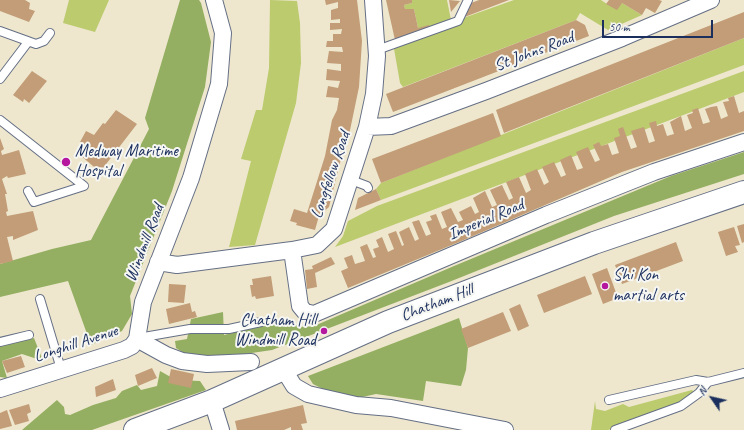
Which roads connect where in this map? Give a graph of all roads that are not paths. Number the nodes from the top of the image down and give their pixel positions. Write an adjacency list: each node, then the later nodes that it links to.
1 (214, 0): 18 (street, Windmill Road)
2 (373, 0): 8 (street, Longfellow Road)
3 (468, 0): 8 (lane)
4 (707, 1): 11 (street, St Johns Road)
5 (0, 31): 7 (lane)
6 (50, 33): 7 (lane)
7 (28, 42): 9 (lane)
8 (377, 50): 11 (street, Longfellow Road)
9 (0, 79)
10 (0, 120): 15 (lane)
11 (367, 127): 13 (street, Longfellow Road)
12 (744, 142): 17 (street, Imperial Road)
13 (351, 180): 14 (lane); 17 (street, Longfellow Road)
14 (368, 188)
15 (28, 190)
16 (744, 192): 26 (main road, Chatham Hill)
17 (292, 250): 18 (street, Longfellow Road)
18 (158, 262): 22 (street, Windmill Road)
19 (40, 298): 25 (lane)
20 (261, 322): 22 (lane)
21 (29, 335): 23 (lane)
22 (138, 338): 24 (street, Longhill Avenue); 25 (street, Longhill Avenue)
23 (0, 342)
24 (251, 362)
25 (61, 369): 29 (street, Longhill Avenue)
26 (284, 370): 31 (main road, Chatham Hill); 34 (street)
27 (744, 373): 28 (lane)
28 (708, 382): 30 (lane); 35 (lane)
29 (2, 388)
30 (609, 400)
31 (212, 401): 32 (main road, Chatham Hill); 33 (street)
32 (135, 430)
33 (221, 430)
34 (505, 430)
35 (615, 430)

